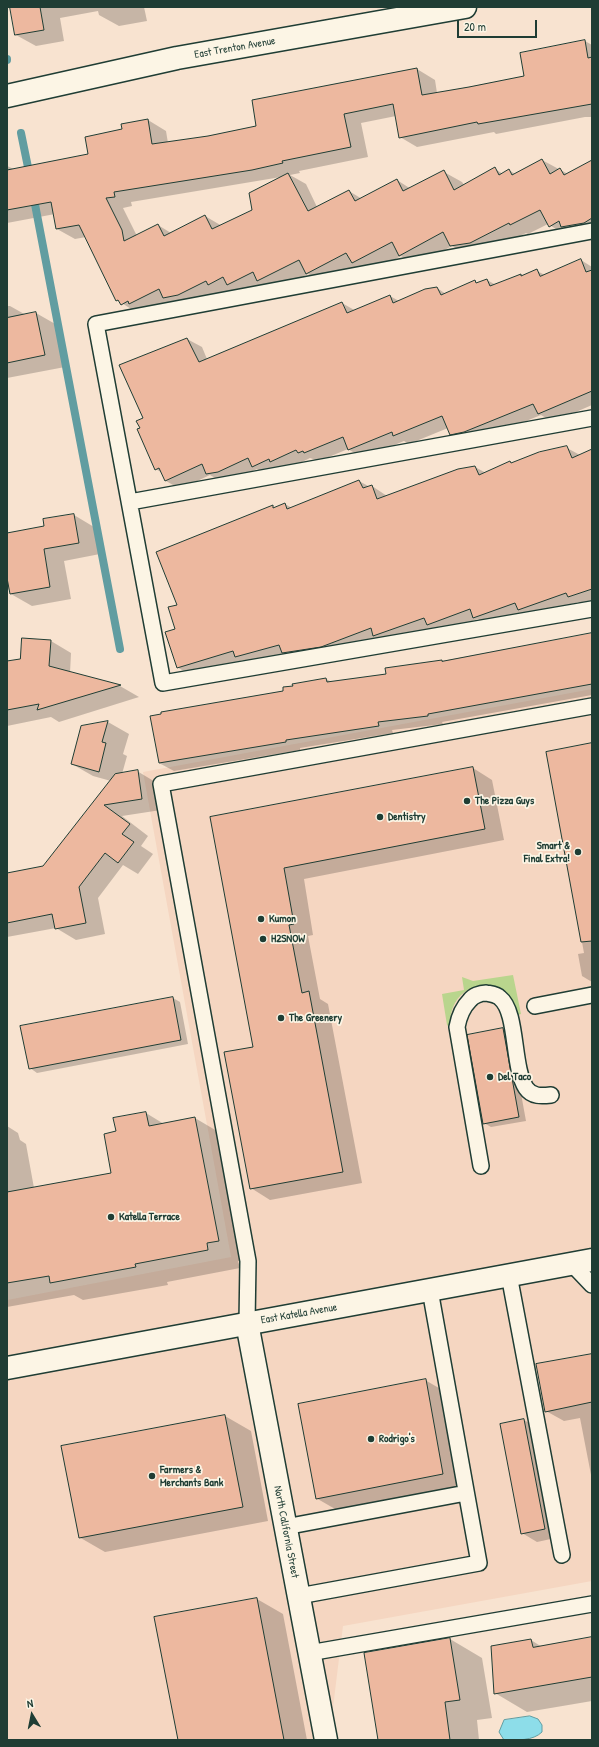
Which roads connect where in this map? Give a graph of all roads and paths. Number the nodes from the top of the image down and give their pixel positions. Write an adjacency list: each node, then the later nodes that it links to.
1 (465, 7): 2 (street, East Trenton Avenue)
2 (7, 96)
3 (592, 231): 5 (lane)
4 (592, 418): 5 (lane)
5 (130, 502): 6 (lane)
6 (592, 609)
7 (592, 706): 16 (lane)
8 (592, 995): 9 (lane)
9 (535, 1006)
10 (551, 1095): 11 (lane)
11 (481, 1166)
12 (582, 1262): 13 (street, East Katella Avenue); 14 (lane)
13 (509, 1275): 15 (street, East Katella Avenue); 20 (lane)
14 (592, 1285)
15 (430, 1290): 16 (street, East Katella Avenue); 18 (lane)
16 (247, 1323): 17 (street, East Katella Avenue); 19 (street, North California Street)
17 (7, 1368)
18 (466, 1493): 19 (lane); 21 (lane)
19 (285, 1528): 21 (street, North California Street)
20 (562, 1554)
21 (298, 1596): 23 (street, North California Street)
22 (592, 1604): 23 (lane)
23 (309, 1653): 24 (street, North California Street)
24 (326, 1740)

